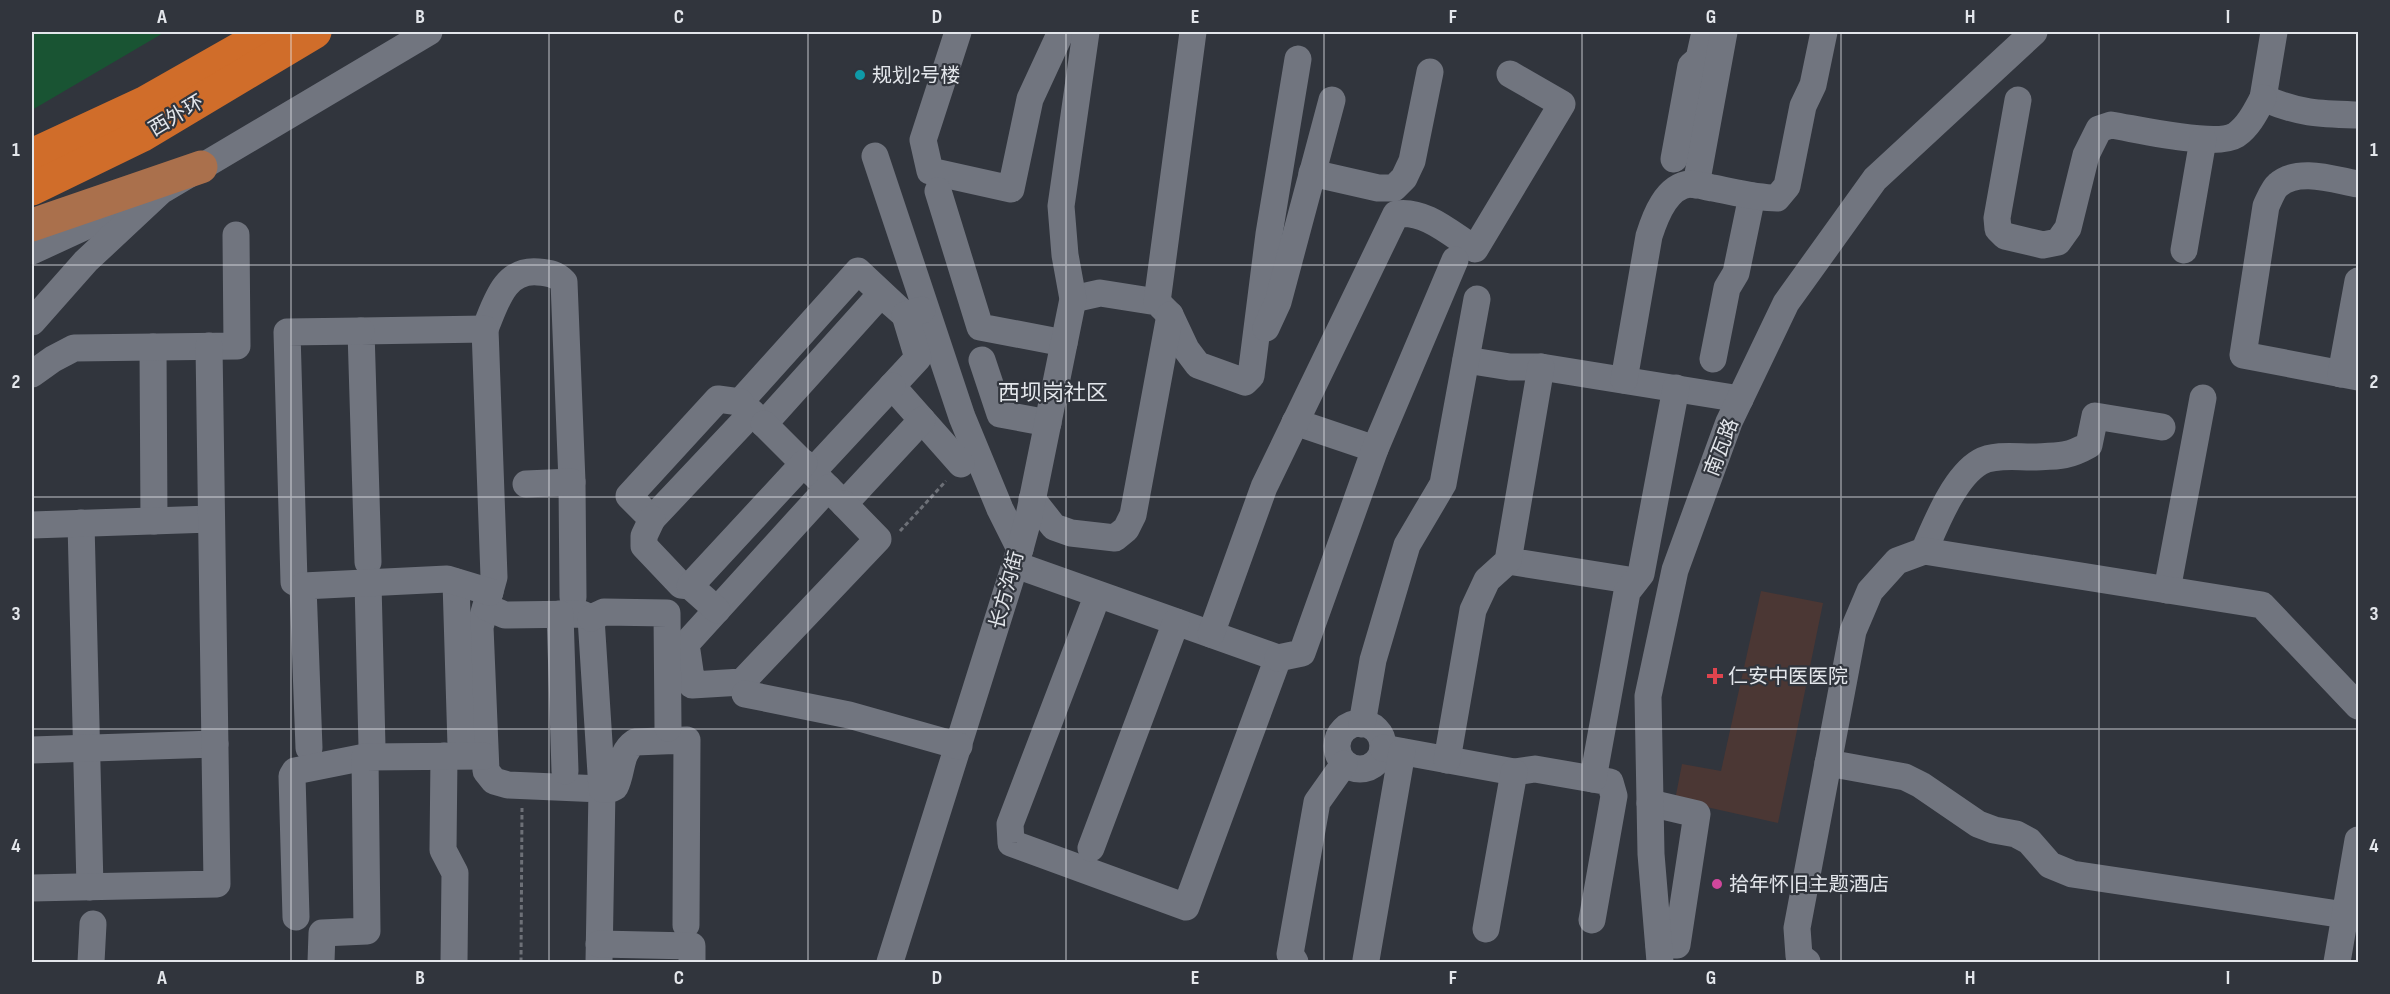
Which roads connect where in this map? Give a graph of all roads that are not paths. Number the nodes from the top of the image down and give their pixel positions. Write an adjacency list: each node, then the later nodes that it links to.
1 (269, 32): 21 (highway, 西外环)
2 (315, 32): 28 (highway, 西外环)
3 (429, 32): 24 (street)
4 (958, 32): 5 (street)
5 (1061, 32)
6 (1086, 32): 38 (street)
7 (1193, 32): 40 (street)
8 (1705, 32): 23 (street)
9 (1724, 32): 27 (street)
10 (1824, 32): 31 (street)
11 (2034, 32): 59 (street, 南瓦路)
12 (2274, 32): 16 (street)
13 (1298, 59): 48 (street)
14 (1430, 72): 25 (street)
15 (1510, 74): 62 (street)
16 (2263, 98): 19 (street); 20 (street)
17 (1332, 100): 25 (street)
18 (2018, 100): 20 (street)
19 (2358, 115)
20 (2203, 140): 34 (street)
21 (32, 155)
22 (875, 156): 41 (street, 长方沟街)
23 (1674, 159)
24 (201, 167): 30 (street); 32 (main road)
25 (1312, 173): 48 (street)
26 (2358, 184): 54 (street)
27 (1696, 185): 31 (street); 55 (street)
28 (32, 189)
29 (938, 190): 45 (street)
30 (161, 191): 35 (street); 42 (street)
31 (1752, 196): 49 (street)
32 (32, 225)
33 (236, 235): 46 (street)
34 (2184, 250)
35 (32, 251)
36 (1455, 260): 65 (street)
37 (2358, 281): 54 (street)
38 (1072, 299): 40 (street); 45 (street)
39 (1477, 299): 51 (street)
40 (1163, 309): 48 (street); 70 (street)
41 (916, 312): 56 (street); 60 (street); 76 (street, 长方沟街)
42 (32, 322)
43 (485, 329): 44 (street); 67 (street); 85 (street)
44 (361, 331): 78 (street); 80 (street)
45 (1064, 343): 63 (street)
46 (209, 346): 47 (street); 71 (street)
47 (153, 347): 53 (street); 72 (street)
48 (1253, 356)
49 (1713, 358)
50 (982, 360): 63 (street)
51 (1466, 360): 52 (street); 94 (street)
52 (1541, 367): 55 (street); 77 (street)
53 (32, 374)
54 (2350, 376)
55 (1624, 380): 57 (street)
56 (892, 386): 61 (street); 68 (street)
57 (1676, 388): 59 (street); 79 (street)
58 (2203, 398): 83 (street)
59 (1740, 399): 111 (street, 南瓦路)
60 (752, 413): 68 (street); 82 (street)
61 (922, 420): 66 (street); 68 (street)
62 (1295, 422): 65 (street); 90 (street)
63 (1048, 423): 70 (street)
64 (2162, 427): 75 (street)
65 (1376, 449): 91 (street)
66 (962, 464)
67 (572, 482): 69 (street); 86 (street)
68 (822, 482): 82 (street); 87 (street); 87 (street)
69 (526, 484)
70 (1032, 500): 76 (street)
71 (212, 519): 72 (street); 96 (street)
72 (154, 521): 73 (street)
73 (81, 523): 74 (street); 98 (street)
74 (32, 525)
75 (1924, 551): 83 (street); 105 (street)
76 (1018, 557): 84 (street); 97 (street, 长方沟街)
77 (1508, 561): 79 (street); 104 (street)
78 (368, 573): 81 (street); 99 (street); 102 (street)
79 (1635, 581): 109 (street)
80 (294, 582)
81 (456, 582): 85 (street); 103 (street)
82 (690, 586): 87 (street)
83 (2167, 590): 93 (street)
84 (1098, 594): 89 (street); 91 (street)
85 (488, 600): 86 (street); 103 (street)
86 (567, 605): 88 (street); 107 (street)
87 (717, 610)
88 (591, 618): 95 (street); 110 (street)
89 (1176, 622): 90 (street); 113 (street)
90 (1211, 634): 91 (street)
91 (1278, 658)
92 (745, 694): 97 (street)
93 (2358, 706)
94 (1362, 724): 101 (street); 106 (street)
95 (668, 728)
96 (215, 744): 98 (street); 115 (street)
97 (959, 746): 130 (street, 长方沟街)
98 (87, 748): 100 (street); 115 (street)
99 (309, 748)
100 (32, 750)
101 (1393, 750): 104 (street); 106 (street); 125 (street)
102 (369, 752): 103 (street); 118 (street); 127 (street)
103 (463, 753): 110 (street); 128 (street)
104 (1447, 760): 108 (street)
105 (1828, 763): 117 (street); 132 (street)
106 (1344, 764): 131 (street)
107 (565, 771)
108 (1514, 772): 109 (street); 122 (street)
109 (1593, 779): 119 (street)
110 (602, 789): 121 (street); 123 (street)
111 (1650, 803): 124 (street, 南瓦路); 124 (street)
112 (2358, 840): 114 (street)
113 (1091, 848)
114 (2356, 871): 117 (street)
115 (90, 887): 116 (street)
116 (32, 888)
117 (2345, 915): 133 (street)
118 (296, 917)
119 (1592, 920)
120 (93, 924): 126 (street)
121 (686, 925)
122 (1486, 928)
123 (599, 953): 129 (street)
124 (1659, 954)
125 (1366, 960)
126 (91, 963)
127 (321, 963)
128 (454, 963)
129 (692, 963)
130 (890, 963)
131 (1295, 963)
132 (1807, 963)
133 (2337, 963)

